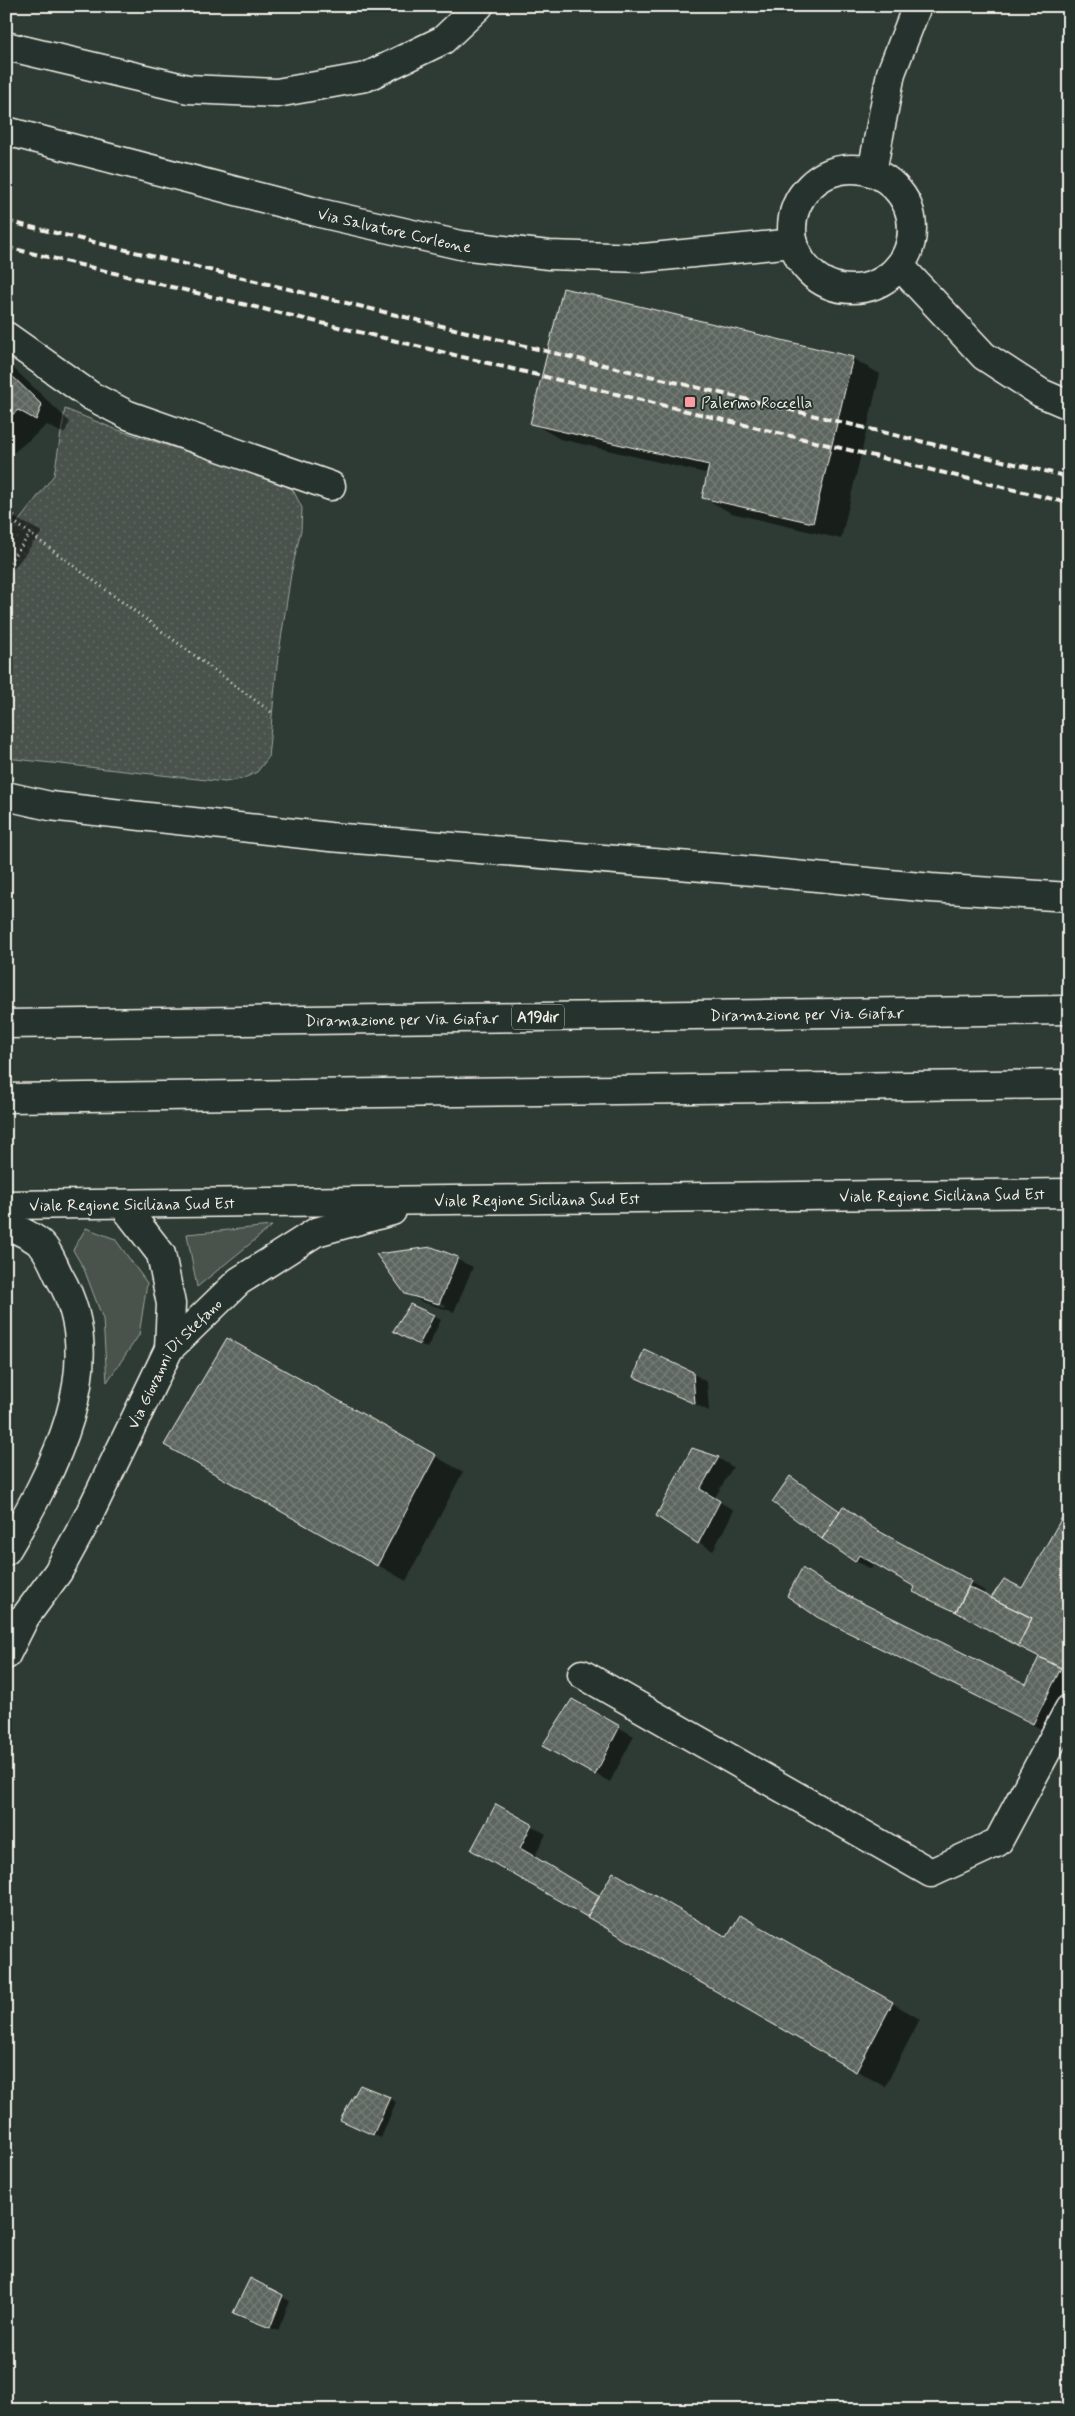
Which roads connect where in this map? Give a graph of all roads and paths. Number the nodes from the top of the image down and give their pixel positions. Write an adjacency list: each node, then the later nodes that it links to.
1 (479, 6): 3 (main road)
2 (917, 6): 5 (main road)
3 (6, 46)
4 (6, 131): 6 (main road, Via Salvatore Corleone)
5 (872, 172): 6 (main road); 7 (main road)
6 (794, 243): 7 (main road)
7 (900, 266): 9 (main road)
8 (6, 336): 10 (main road)
9 (1069, 405)
10 (331, 486)
11 (17, 524): 12 (path)
12 (31, 534): 13 (path); 14 (path)
13 (6, 566)
14 (271, 712)
15 (6, 796): 16 (main road)
16 (1069, 898)
17 (1069, 1010): 18 (main road, Diramazione per Via Giafar / A19dir)
18 (6, 1024)
19 (1069, 1084): 20 (main road)
20 (6, 1098)
21 (1069, 1193): 22 (main road, Viale Regione Siciliana Sud Est)
22 (431, 1200): 24 (main road, Viale Regione Siciliana Sud Est); 26 (main road, Via Giovanni Di Stefano)
23 (6, 1205): 24 (main road, Viale Regione Siciliana Sud Est)
24 (123, 1205): 26 (main road)
25 (6, 1224): 27 (main road)
26 (169, 1349): 28 (main road, Via Giovanni Di Stefano)
27 (6, 1551)
28 (16, 1623): 29 (main road, Via Giovanni Di Stefano)
29 (6, 1655)
30 (582, 1674): 31 (main road)
31 (1069, 1709)

